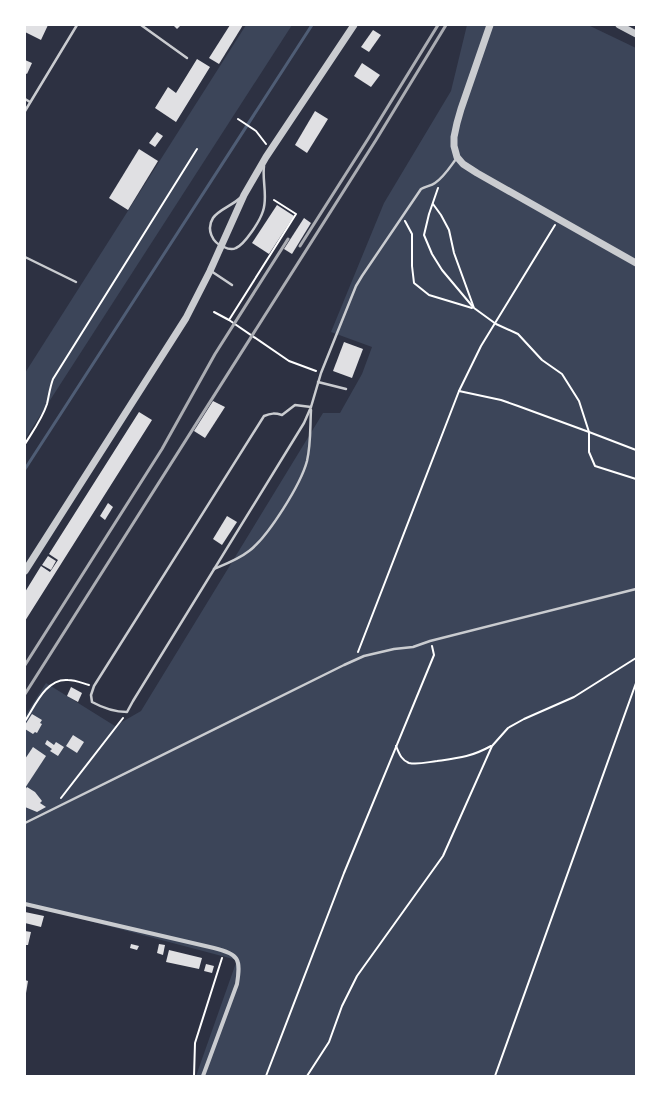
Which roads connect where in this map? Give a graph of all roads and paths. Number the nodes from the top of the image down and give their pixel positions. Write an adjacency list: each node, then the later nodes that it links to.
1 (77, 25): 9 (lane)
2 (141, 25): 7 (lane)
3 (354, 25): 13 (street)
4 (490, 25): 15 (street)
5 (619, 25): 6 (street)
6 (636, 34)
7 (186, 58)
8 (25, 99): 9 (lane)
9 (30, 102): 10 (lane)
10 (25, 111)
11 (238, 119): 13 (path)
12 (197, 149): 38 (path)
13 (270, 150): 14 (street)
14 (266, 157): 17 (street); 22 (lane)
15 (457, 157): 16 (lane); 21 (street)
16 (442, 177): 19 (path); 20 (lane)
17 (244, 195): 22 (street); 22 (lane)
18 (274, 200): 30 (path)
19 (433, 204): 28 (path); 28 (path)
20 (402, 216): 28 (path); 32 (lane)
21 (559, 219): 24 (street); 31 (path)
22 (221, 246): 25 (street)
23 (25, 257): 26 (lane)
24 (636, 263)
25 (210, 271): 27 (lane); 42 (street)
26 (76, 282)
27 (232, 284)
28 (474, 308): 31 (path)
29 (214, 312): 30 (path)
30 (229, 320): 32 (path)
31 (496, 324): 35 (path); 37 (path)
32 (321, 373): 33 (lane)
33 (318, 382): 34 (lane); 36 (lane)
34 (346, 390)
35 (459, 391): 37 (path); 46 (path)
36 (311, 407): 41 (lane); 41 (lane); 48 (lane)
37 (590, 432): 39 (path); 40 (path)
38 (25, 444)
39 (636, 450)
40 (636, 479)
41 (214, 569): 49 (lane)
42 (25, 571)
43 (636, 589): 46 (lane)
44 (432, 649): 51 (path)
45 (636, 658): 52 (path)
46 (355, 660): 54 (lane)
47 (636, 683): 61 (path)
48 (94, 686): 49 (lane); 50 (path)
49 (127, 712): 53 (path)
50 (25, 721)
51 (396, 746): 52 (path); 59 (path)
52 (492, 746): 60 (path)
53 (61, 798)
54 (25, 823)
55 (25, 904): 56 (street)
56 (224, 950): 57 (path); 58 (street)
57 (194, 1076)
58 (203, 1076)
59 (266, 1076)
60 (307, 1076)
61 (495, 1076)

